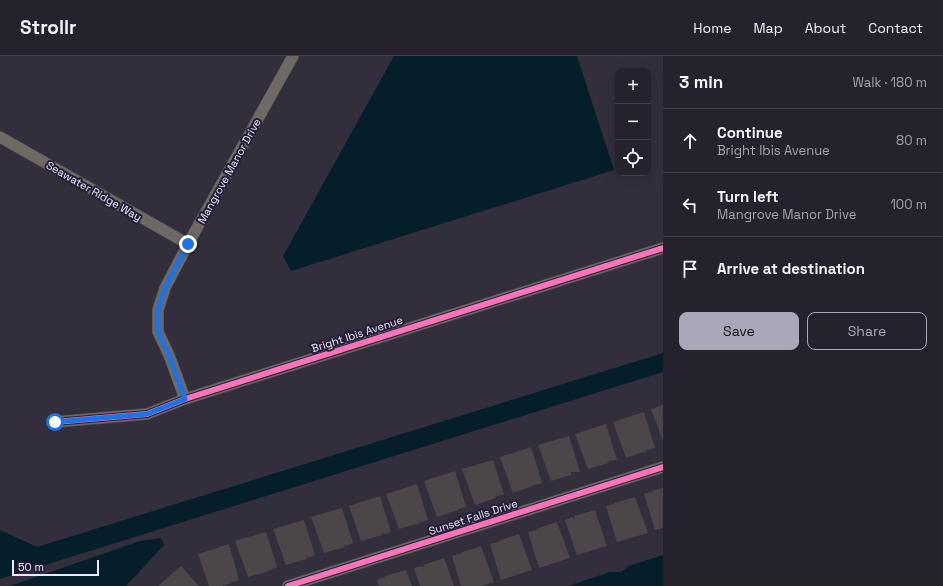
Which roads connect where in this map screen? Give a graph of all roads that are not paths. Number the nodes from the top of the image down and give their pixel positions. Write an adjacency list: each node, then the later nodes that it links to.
1 (293, 56): 3 (street, Mangrove Manor Drive)
2 (0, 137): 3 (street, Seawater Ridge Way)
3 (188, 244): 5 (street, Mangrove Manor Drive)
4 (663, 248): 5 (street, Bright Ibis Avenue)
5 (185, 399): 6 (street, Bright Ibis Avenue)
6 (55, 422)
7 (663, 467): 8 (street, Sunset Falls Drive)
8 (288, 586)

